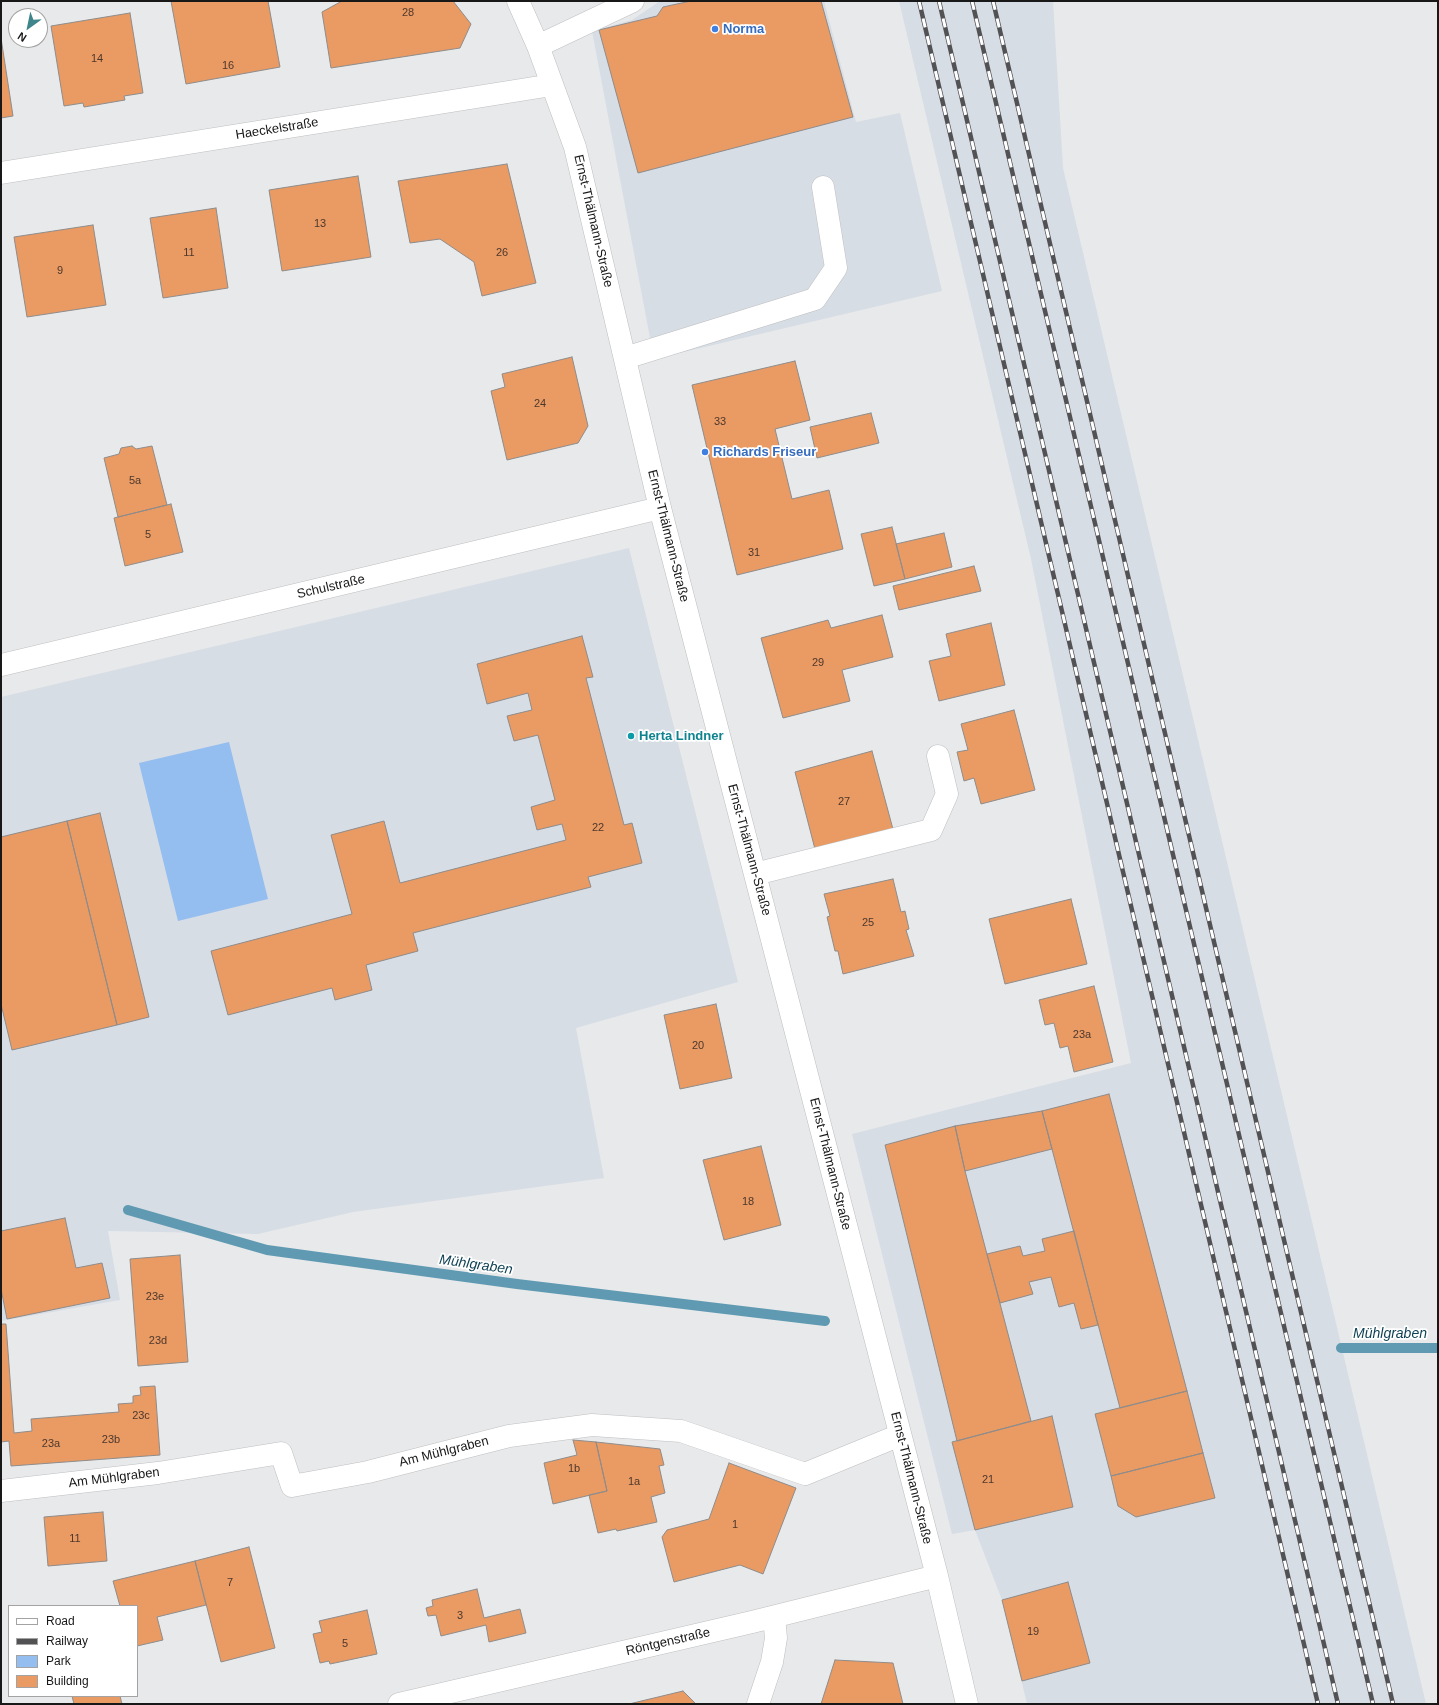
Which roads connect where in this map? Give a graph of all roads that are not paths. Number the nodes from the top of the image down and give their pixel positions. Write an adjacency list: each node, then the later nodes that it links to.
1 (518, 1): 3 (street, Ernst-Thälmann-Straße)
2 (633, 1): 3 (street)
3 (538, 46): 4 (street, Ernst-Thälmann-Straße)
4 (552, 85): 5 (street, Haeckelstraße); 7 (street, Ernst-Thälmann-Straße)
5 (1, 173)
6 (822, 187): 7 (street)
7 (625, 358): 8 (street, Ernst-Thälmann-Straße)
8 (660, 508): 9 (street, Schulstraße); 11 (street, Ernst-Thälmann-Straße)
9 (1, 665)
10 (938, 756): 11 (street)
11 (755, 874): 12 (street, Ernst-Thälmann-Straße)
12 (900, 1435): 13 (street, Am Mühlgraben); 14 (street, Ernst-Thälmann-Straße)
13 (1, 1491)
14 (937, 1576): 15 (street, Röntgenstraße); 18 (street, Ernst-Thälmann-Straße)
15 (774, 1617): 16 (street, Röntgenstraße); 17 (street)
16 (399, 1704)
17 (758, 1704)
18 (967, 1704)

